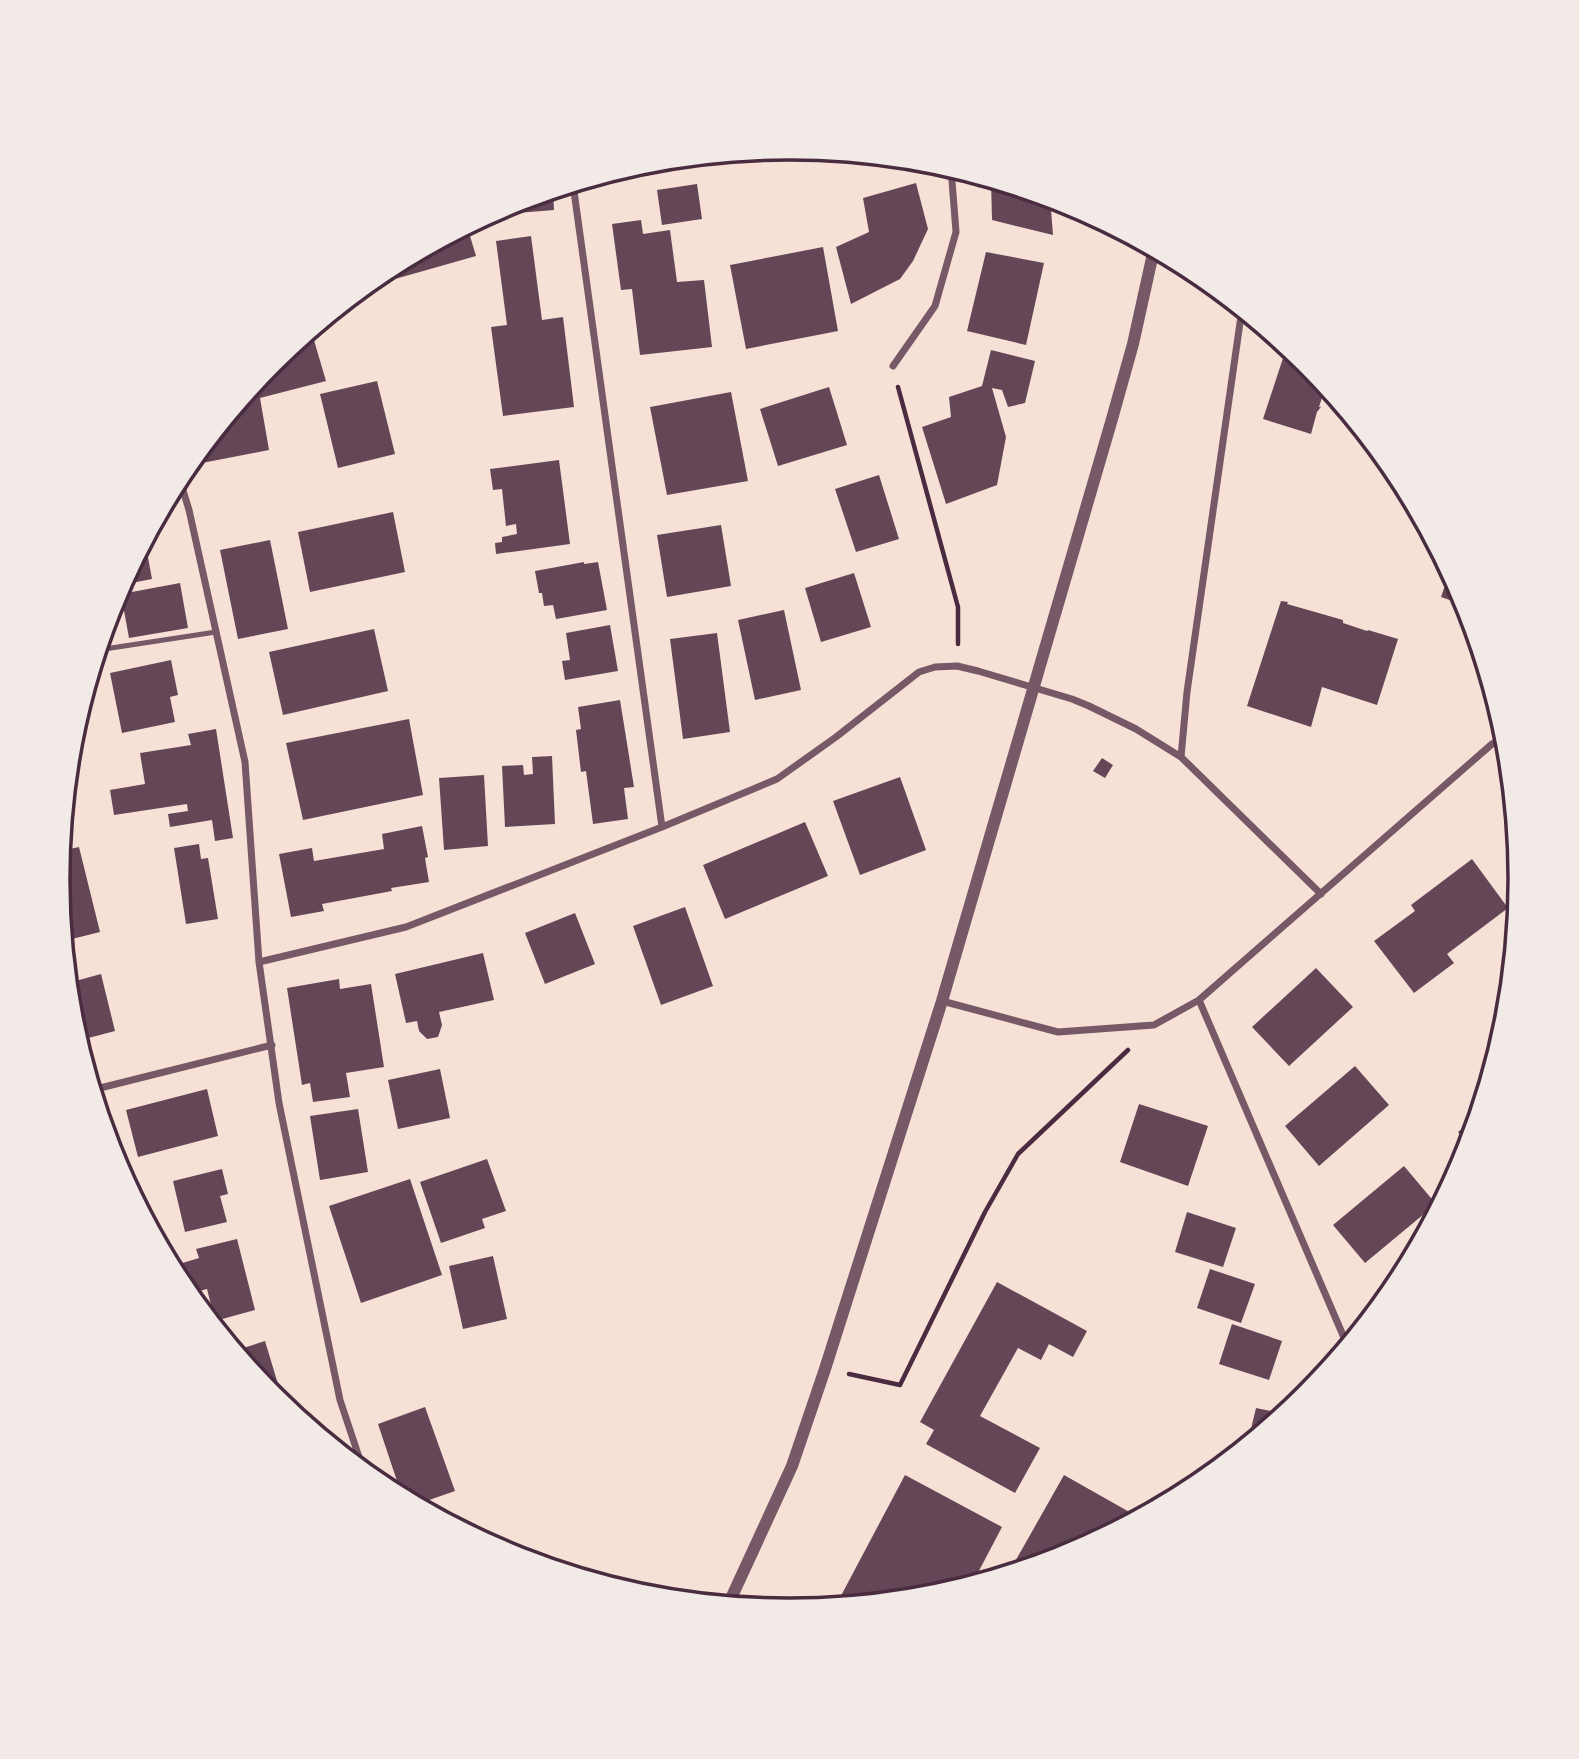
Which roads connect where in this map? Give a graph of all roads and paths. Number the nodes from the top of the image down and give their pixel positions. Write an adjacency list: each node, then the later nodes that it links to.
1 (952, 179): 5 (street)
2 (574, 193): 12 (street)
3 (1152, 258): 16 (street)
4 (1241, 319): 11 (street)
5 (893, 366): 9 (path)
6 (184, 492): 7 (street)
7 (216, 632): 8 (lane); 14 (street)
8 (108, 648)
9 (957, 666): 11 (street); 12 (street)
10 (1496, 742): 13 (street)
11 (1181, 757): 13 (street)
12 (662, 827): 14 (street)
13 (1321, 894): 15 (street)
14 (259, 962): 18 (street)
15 (1199, 1000): 17 (street); 20 (street)
16 (942, 1001): 17 (street); 21 (street)
17 (1154, 1025): 21 (path)
18 (272, 1045): 19 (street); 22 (street)
19 (101, 1088)
20 (1344, 1337)
21 (825, 1369): 23 (street)
22 (358, 1455)
23 (732, 1596)

